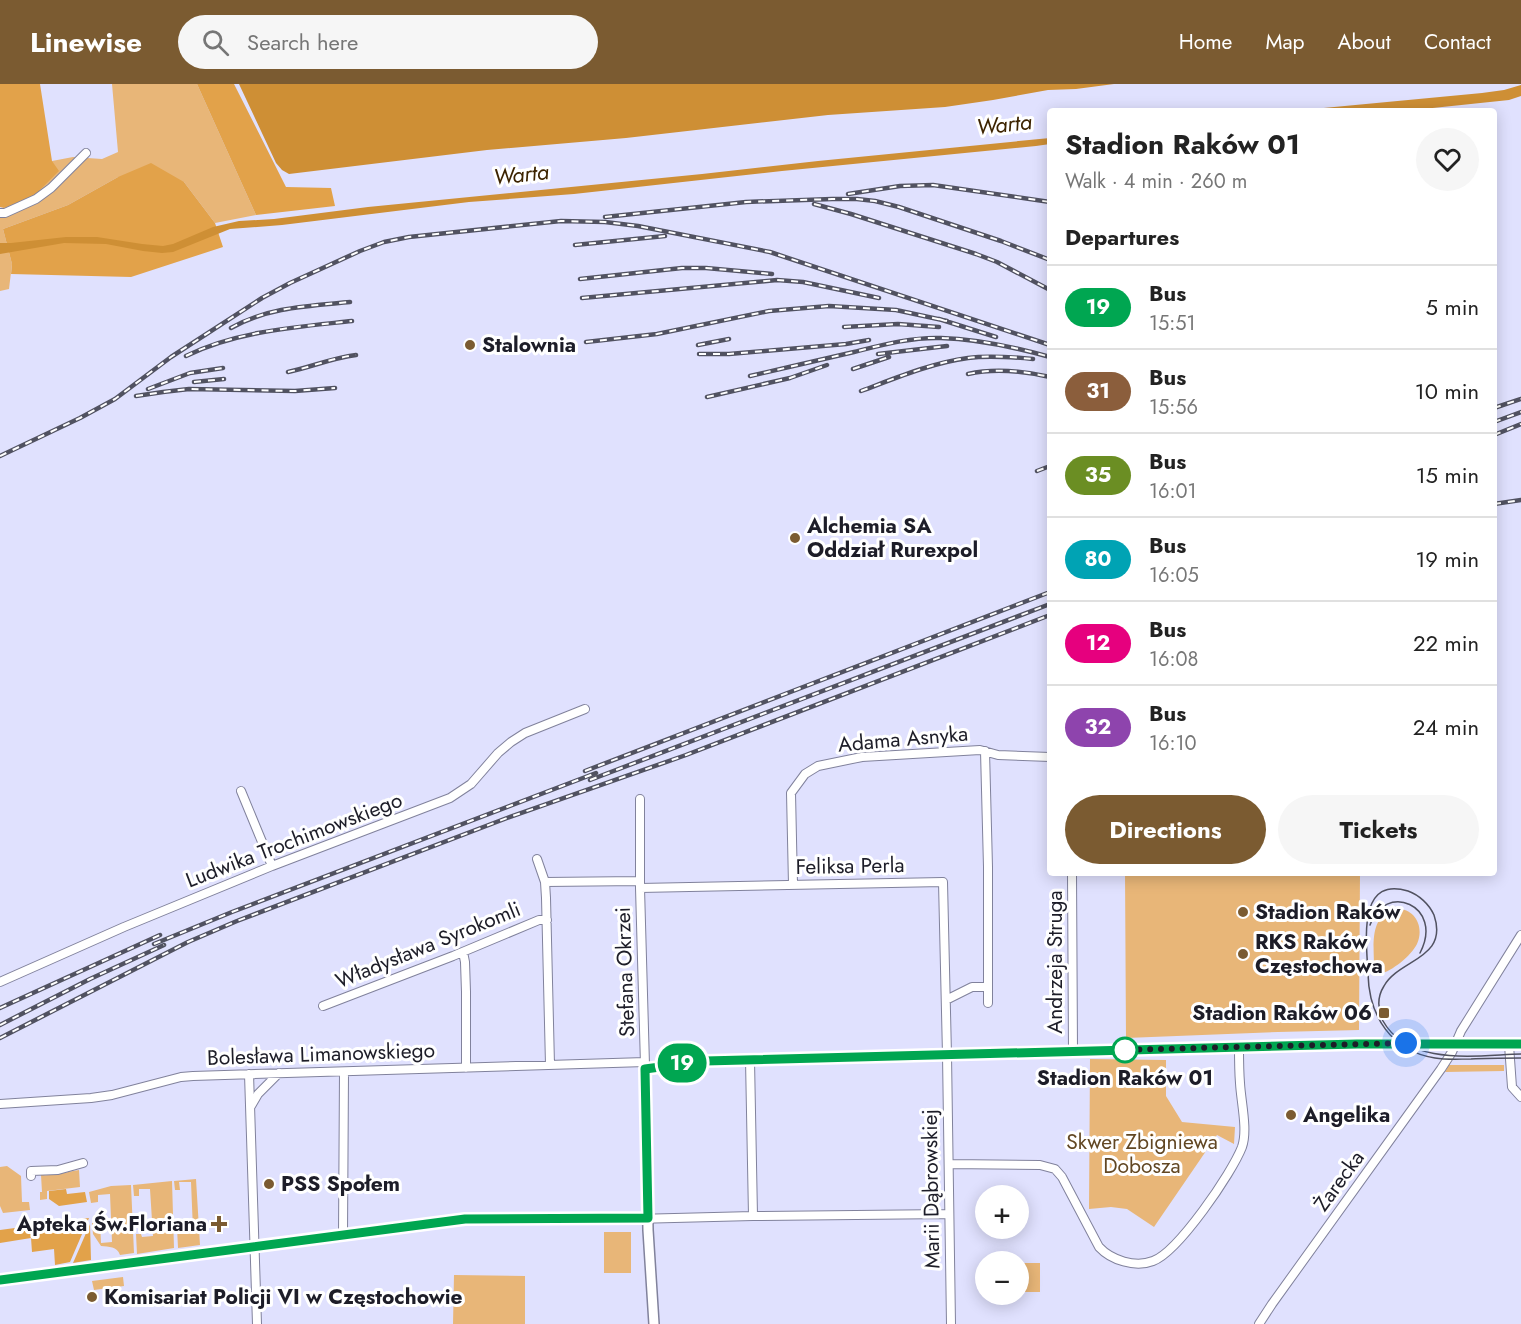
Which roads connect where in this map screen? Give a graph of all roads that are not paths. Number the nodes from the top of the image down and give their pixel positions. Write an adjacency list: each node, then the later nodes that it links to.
1 (86, 153): 2 (street)
2 (0, 213)
3 (585, 709): 9 (street, Ludwika Trochimowskiego)
4 (985, 752): 5 (street, Adama Asnyka); 13 (street, Adama Asnyka); 18 (street)
5 (1047, 757)
6 (241, 791): 9 (street)
7 (640, 800): 12 (street, Stefana Okrzei)
8 (537, 859): 11 (street)
9 (272, 866): 17 (street, Ludwika Trochimowskiego)
10 (1072, 876): 26 (street, Andrzeja Struga)
11 (544, 882): 12 (street, Feliksa Perla); 14 (street)
12 (640, 885): 13 (street, Feliksa Perla); 30 (street, Stefana Okrzei)
13 (793, 885): 19 (street, Feliksa Perla)
14 (547, 920): 16 (street, Władysława Syrokomli); 29 (street)
15 (1521, 935): 22 (street, Żarecka)
16 (463, 952): 21 (street, Władysława Syrokomli); 31 (street)
17 (0, 982)
18 (988, 987): 19 (street); 20 (street)
19 (946, 1000): 27 (street, Feliksa Perla)
20 (988, 1003)
21 (323, 1006)
22 (1455, 1043): 24 (street, Bolesława Limanowskiego); 25 (street, Bolesława Limanowskiego); 50 (street, Żarecka)
23 (1521, 1044): 24 (street, Bolesława Limanowskiego)
24 (1509, 1045): 35 (street)
25 (1239, 1047): 26 (street, Bolesława Limanowskiego); 39 (street)
26 (1073, 1052): 27 (street, Bolesława Limanowskiego)
27 (947, 1054): 28 (street, Bolesława Limanowskiego); 39 (street, Marii Dąbrowskiej)
28 (750, 1060): 30 (street, Bolesława Limanowskiego); 42 (street)
29 (550, 1065): 30 (street, Bolesława Limanowskiego); 31 (street, Bolesława Limanowskiego)
30 (645, 1066): 43 (street, Stefana Okrzei)
31 (466, 1068): 32 (street, Bolesława Limanowskiego)
32 (344, 1072): 33 (street, Bolesława Limanowskiego); 44 (street)
33 (279, 1073): 34 (street, Bolesława Limanowskiego); 37 (street)
34 (249, 1074): 36 (street, Bolesława Limanowskiego); 37 (street)
35 (1521, 1097)
36 (0, 1104)
37 (250, 1108): 45 (street)
38 (83, 1164): 40 (street)
39 (949, 1164): 41 (street, Marii Dąbrowskiej)
40 (31, 1176)
41 (949, 1214): 42 (street); 49 (street, Marii Dąbrowskiej)
42 (753, 1216): 43 (street)
43 (648, 1218): 44 (street); 48 (street, Stefana Okrzei)
44 (343, 1235): 45 (street)
45 (254, 1248): 46 (street); 47 (street)
46 (0, 1280)
47 (257, 1324)
48 (654, 1324)
49 (951, 1324)
50 (1259, 1324)

